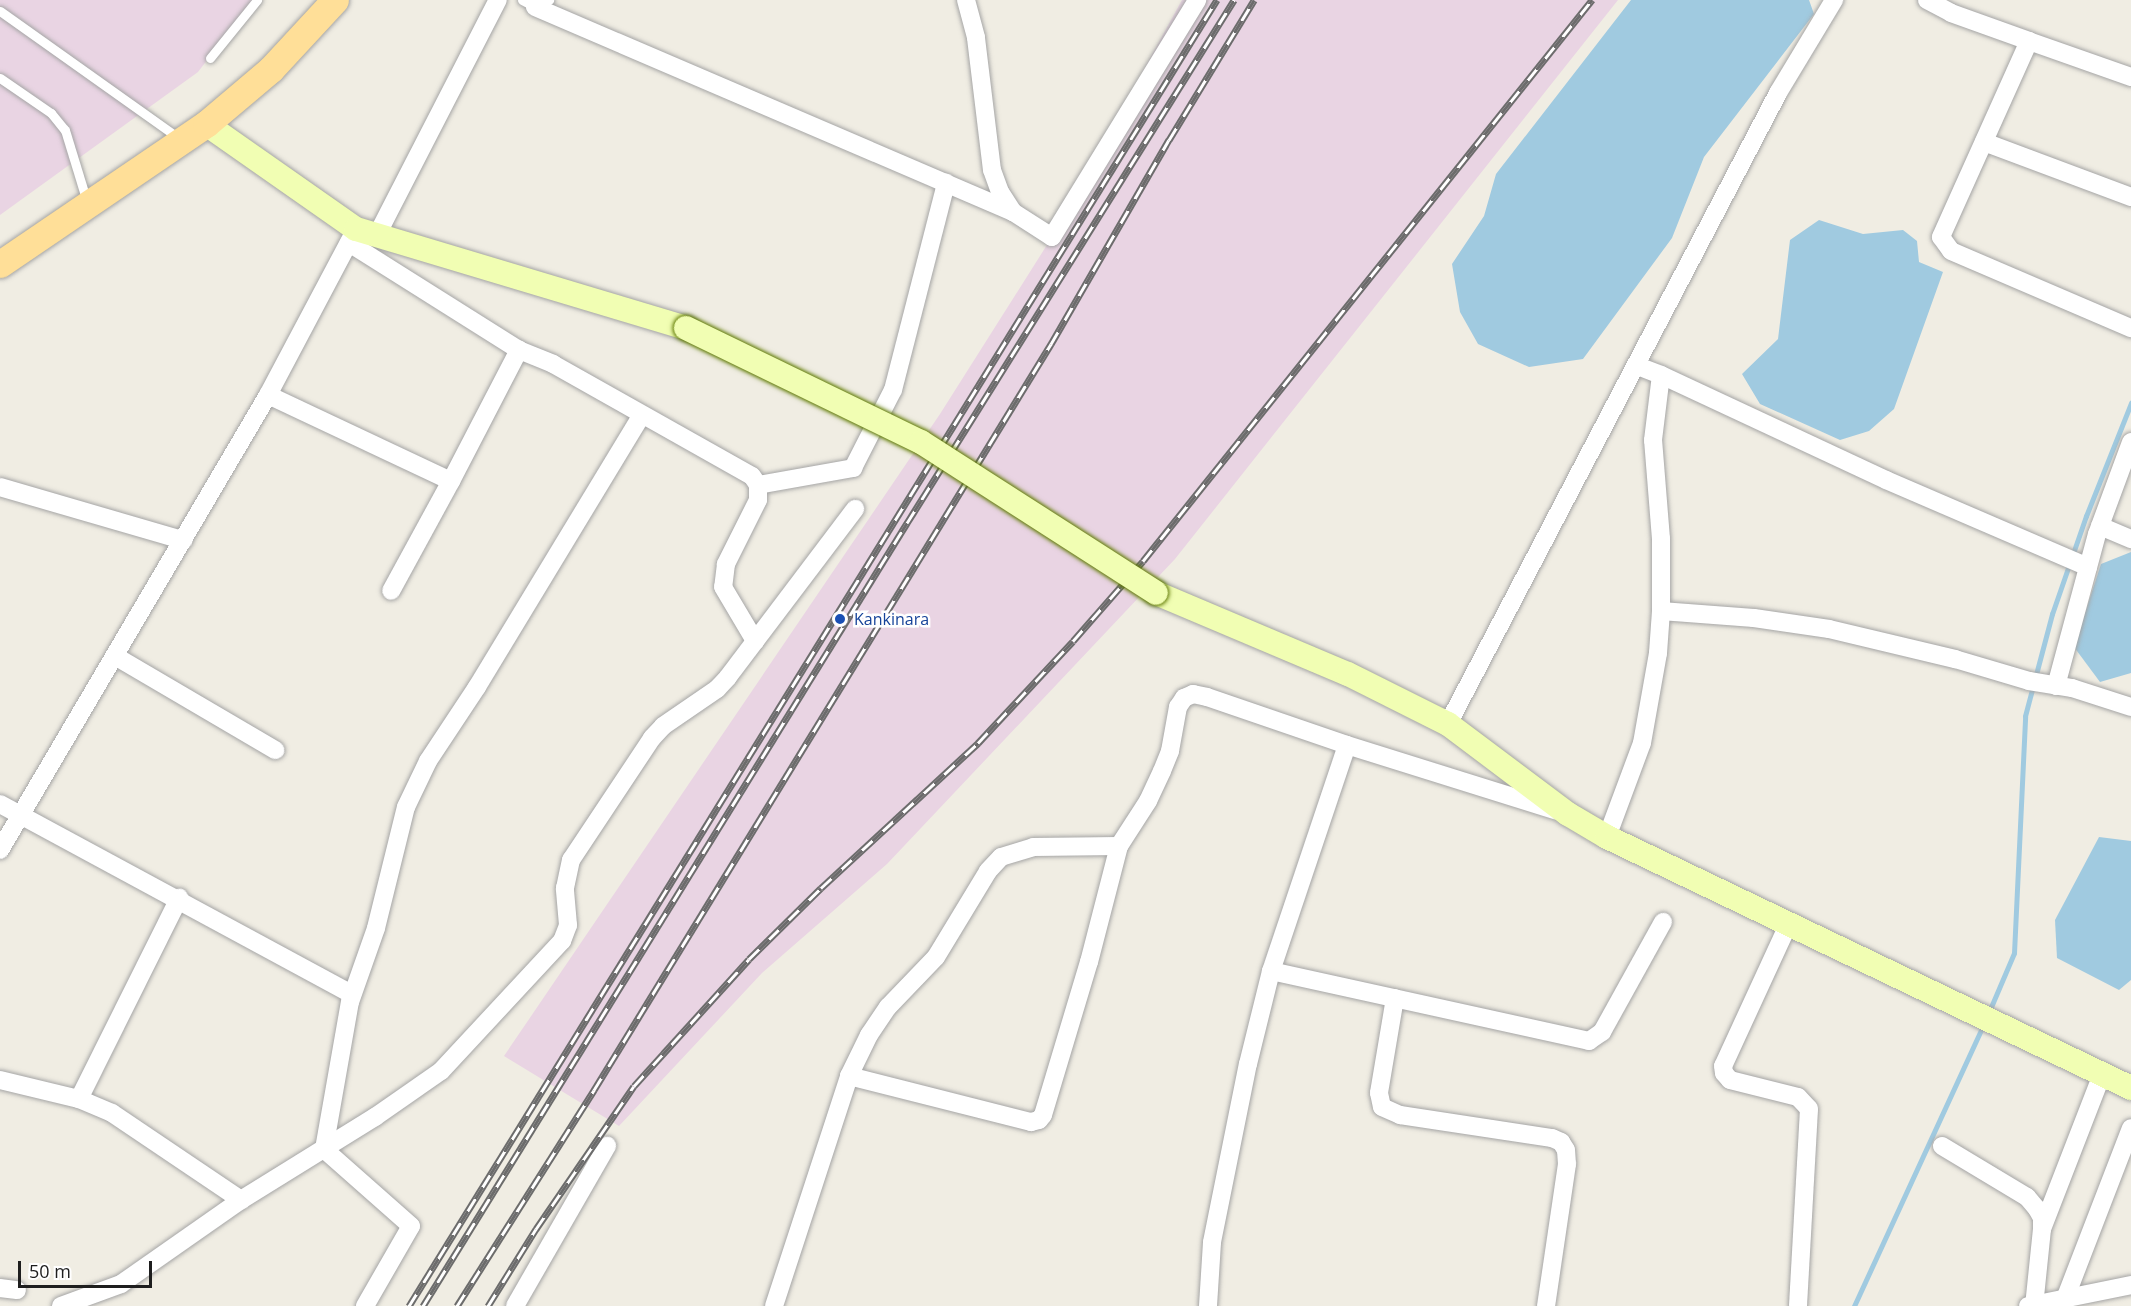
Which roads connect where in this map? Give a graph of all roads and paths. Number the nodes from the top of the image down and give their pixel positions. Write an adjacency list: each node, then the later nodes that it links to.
1 (257, 0): 11 (lane)
2 (335, 0): 14 (main road)
3 (498, 0): 21 (street)
4 (966, 0): 20 (street)
5 (1197, 0): 20 (street)
6 (1834, 0): 25 (street)
7 (1927, 0): 10 (street)
8 (535, 2): 17 (street)
9 (0, 11): 15 (lane)
10 (2029, 41): 12 (street); 16 (street)
11 (210, 58)
12 (2131, 77)
13 (0, 78): 19 (lane)
14 (206, 124): 15 (main road); 21 (main road)
15 (183, 141): 19 (main road)
16 (1984, 142): 18 (street); 23 (street)
17 (946, 183): 20 (street); 31 (street)
18 (2131, 197)
19 (88, 205): 22 (main road)
20 (1013, 212)
21 (361, 236): 24 (street); 27 (street); 44 (main road, bridge)
22 (0, 264)
23 (2131, 328)
24 (519, 350): 28 (street); 30 (street)
25 (1637, 366): 26 (street); 44 (street)
26 (1661, 375): 37 (street); 39 (street)
27 (268, 395): 30 (street); 36 (street)
28 (642, 415): 31 (street); 57 (street)
29 (2131, 442): 34 (street)
30 (451, 481): 38 (street)
31 (758, 485): 40 (street)
32 (0, 487): 36 (street)
33 (855, 510): 40 (street)
34 (2100, 526): 35 (street); 37 (street)
35 (2131, 539)
36 (183, 540): 41 (street)
37 (2084, 565): 42 (street)
38 (391, 591)
39 (1661, 611): 42 (street); 50 (street)
40 (755, 641): 67 (street)
41 (115, 656): 46 (street); 48 (street)
42 (2043, 684): 43 (street)
43 (2131, 707)
44 (1448, 724): 49 (main road)
45 (1347, 745): 49 (street); 51 (street); 56 (street)
46 (275, 750)
47 (0, 804): 48 (street)
48 (21, 814): 52 (street); 53 (street)
49 (1568, 814): 50 (main road)
50 (1607, 837): 55 (main road)
51 (1119, 846): 60 (street); 60 (street)
52 (0, 850)
53 (179, 898): 57 (street); 63 (street)
54 (1663, 922): 58 (street)
55 (1788, 925): 59 (main road); 78 (street)
56 (1271, 971): 58 (street); 76 (street)
57 (352, 993): 67 (street)
58 (1395, 998): 77 (street)
59 (2102, 1074): 62 (main road); 69 (street)
60 (849, 1076): 75 (street)
61 (0, 1080): 63 (street)
62 (2131, 1088)
63 (79, 1099): 68 (street)
64 (2131, 1128): 71 (street)
65 (607, 1146): 74 (street)
66 (1942, 1146): 69 (street)
67 (324, 1149): 68 (street); 73 (street)
68 (241, 1200): 72 (street)
69 (2042, 1229): 79 (street)
70 (2131, 1285): 71 (street)
71 (2066, 1299): 79 (street)
72 (61, 1306)
73 (365, 1306)
74 (515, 1306)
75 (774, 1306)
76 (1208, 1306)
77 (1546, 1306)
78 (1798, 1306)
79 (2032, 1306)

